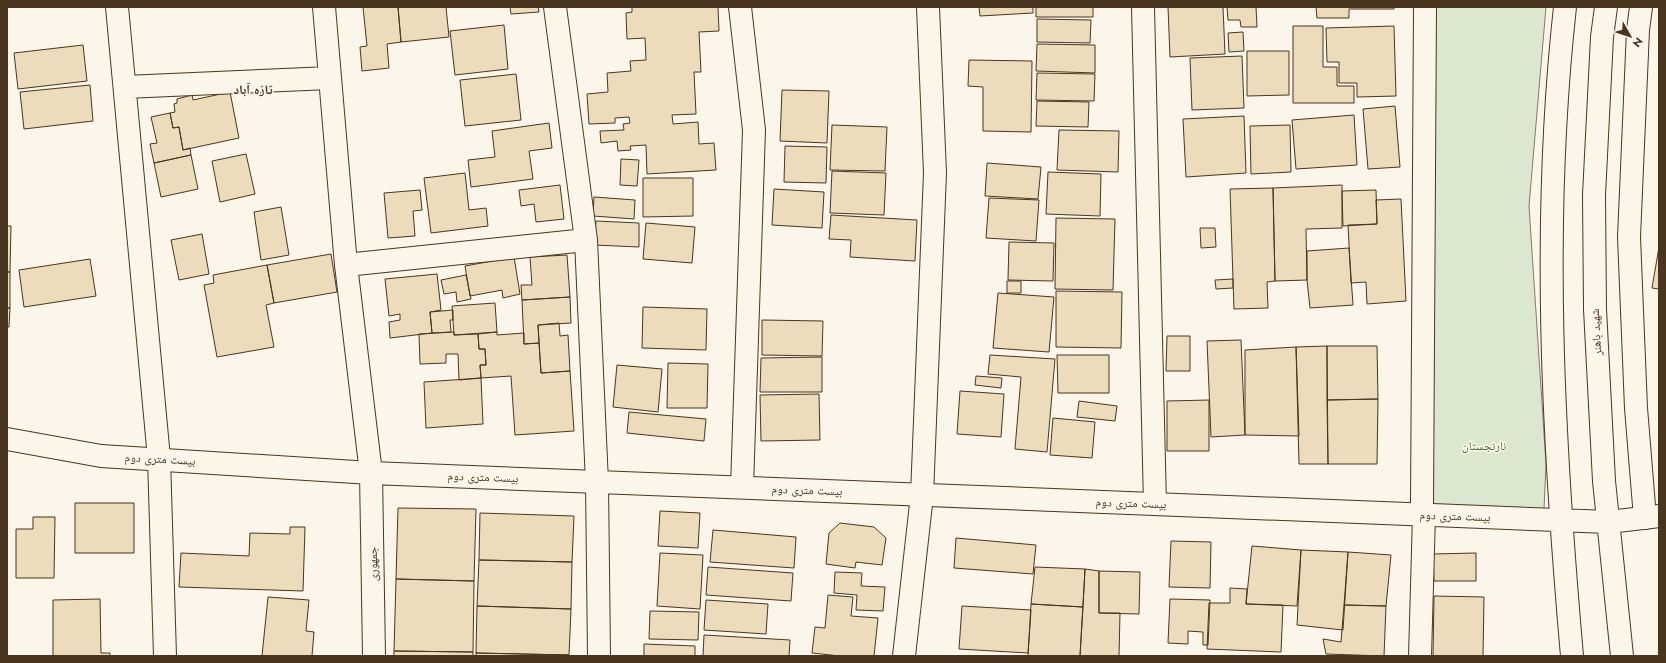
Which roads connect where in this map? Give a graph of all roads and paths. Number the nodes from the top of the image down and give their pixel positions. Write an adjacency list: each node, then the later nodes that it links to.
1 (117, 7): 12 (street)
2 (324, 7): 11 (street, جمهوری)
3 (555, 7): 13 (street)
4 (740, 7): 19 (street)
5 (928, 7): 20 (street)
6 (1143, 7): 21 (street)
7 (1426, 7): 22 (street)
8 (1565, 7): 24 (street)
9 (1606, 7): 25 (street, شهید باهنر)
10 (1641, 7): 23 (street)
11 (330, 78): 12 (street); 14 (street, جمهوری)
12 (125, 87): 16 (street)
13 (586, 240): 14 (street); 18 (street)
14 (346, 265): 17 (street, جمهوری)
15 (7, 439): 16 (street, بیست متری دوم)
16 (159, 458): 17 (street, بیست متری دوم); 26 (street)
17 (371, 473): 18 (street, بیست متری دوم); 27 (street, جمهوری)
18 (597, 482): 19 (street, بیست متری دوم); 28 (street)
19 (742, 487): 20 (street, بیست متری دوم)
20 (922, 495): 21 (street, بیست متری دوم); 29 (street)
21 (1155, 504): 22 (street, بیست متری دوم)
22 (1424, 515): 24 (street, بیست متری دوم); 30 (street)
23 (1652, 517): 25 (street, بیست متری دوم)
24 (1560, 520): 25 (street, بیست متری دوم); 31 (street)
25 (1609, 522): 32 (street, شهید باهنر)
26 (165, 656)
27 (374, 656)
28 (599, 656)
29 (904, 656)
30 (1420, 656)
31 (1572, 656)
32 (1622, 656)

